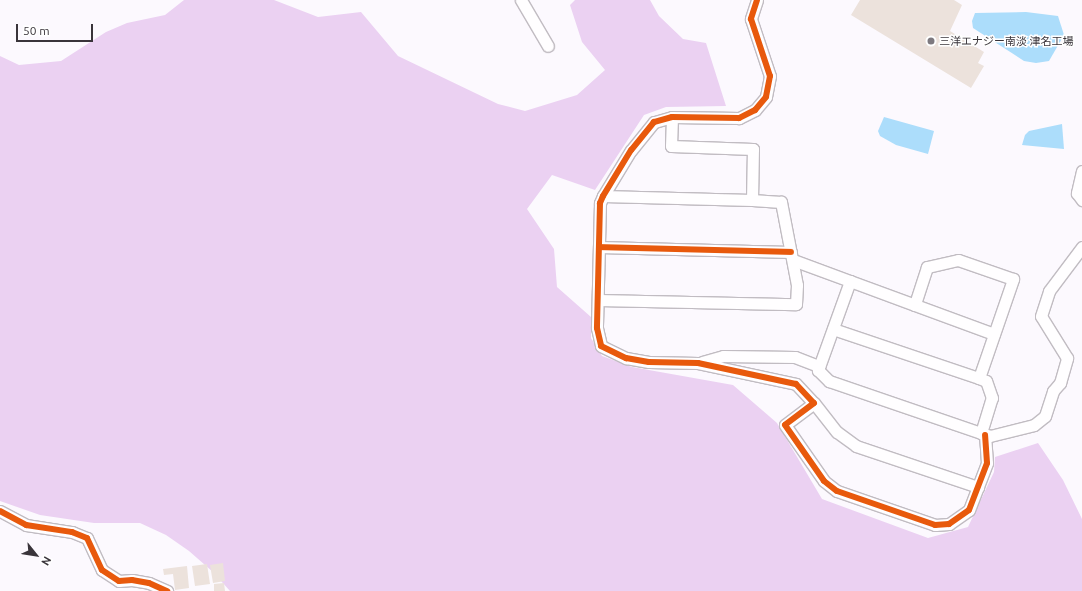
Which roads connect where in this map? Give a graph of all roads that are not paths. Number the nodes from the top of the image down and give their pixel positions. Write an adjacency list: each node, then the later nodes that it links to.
1 (521, 0): 3 (street)
2 (757, 0): 4 (street)
3 (548, 46)
4 (672, 117): 6 (street); 7 (street)
5 (1082, 171): 8 (street)
6 (603, 196): 7 (street); 9 (street)
7 (752, 200): 11 (street)
8 (1082, 200)
9 (599, 247): 11 (street); 13 (street)
10 (1082, 247): 21 (street)
11 (792, 256): 12 (street); 13 (street)
12 (850, 281): 14 (street); 15 (street)
13 (598, 300): 17 (street)
14 (915, 305): 16 (street); 16 (street)
15 (833, 329): 18 (street); 19 (street)
16 (994, 334): 19 (street)
17 (698, 363): 18 (street); 20 (street)
18 (819, 366): 21 (street)
19 (979, 378): 21 (street)
20 (814, 403): 22 (street); 22 (street)
21 (983, 434): 22 (street)
22 (978, 488)
23 (0, 511): 24 (street)
24 (167, 591)

